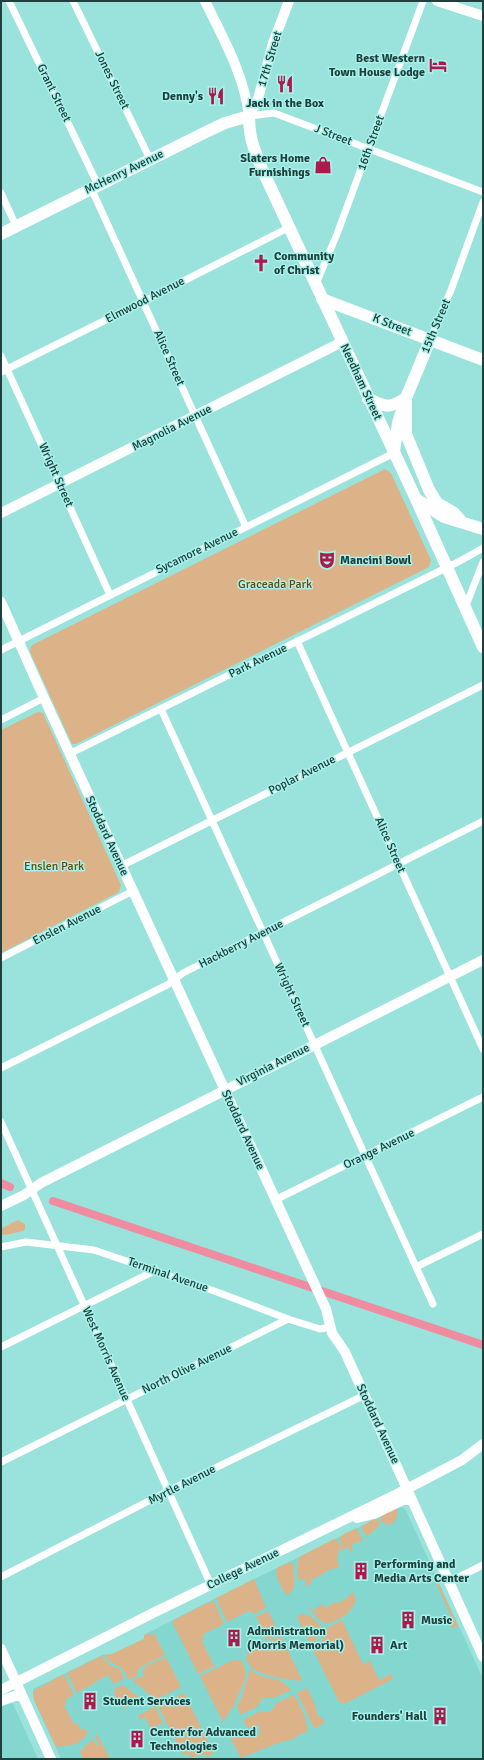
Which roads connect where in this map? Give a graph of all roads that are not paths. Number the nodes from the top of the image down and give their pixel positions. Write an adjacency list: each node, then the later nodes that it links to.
1 (9, 1): 11 (street, Grant Street)
2 (73, 1): 10 (street, Jones Street)
3 (205, 1): 8 (street)
4 (289, 1): 8 (street, 17th Street)
5 (424, 1): 9 (street, 16th Street)
6 (437, 1): 7 (street)
7 (483, 16)
8 (249, 116): 9 (street, J Street); 10 (main road, McHenry Avenue); 16 (main road, Needham Street)
9 (368, 149): 12 (street, J Street); 18 (street, 16th Street)
10 (150, 159): 11 (main road, McHenry Avenue)
11 (94, 187): 15 (main road, McHenry Avenue); 20 (street, Alice Street)
12 (483, 192)
13 (1, 193): 15 (street)
14 (483, 202): 21 (street, 15th Street)
15 (16, 226): 17 (main road, McHenry Avenue)
16 (288, 228): 18 (main road, Needham Street); 20 (street, Elmwood Avenue)
17 (1, 234)
18 (316, 284): 19 (main road, Needham Street)
19 (322, 299): 21 (main road, K Street); 22 (main road, Needham Street)
20 (144, 301): 25 (street, Elmwood Avenue); 28 (street, Alice Street)
21 (430, 340): 24 (main road, K Street); 26 (main road, 15th Street)
22 (342, 342): 27 (main road, Needham Street); 28 (street, Magnolia Avenue)
23 (1, 356): 25 (street, Wright Street)
24 (483, 360)
25 (4, 370): 30 (street, Wright Street)
26 (406, 398): 27 (main road); 29 (main road, 15th Street); 33 (main road)
27 (368, 399): 29 (main road, Needham Street)
28 (194, 416): 30 (street, Magnolia Avenue); 34 (street, Alice Street)
29 (394, 453): 31 (main road, Needham Street); 34 (street, Sycamore Avenue)
30 (60, 484): 32 (street, Magnolia Avenue); 39 (street, Wright Street)
31 (416, 499): 33 (main road); 38 (main road, Needham Street)
32 (1, 513)
33 (462, 522): 35 (main road)
34 (246, 527): 39 (street, Sycamore Avenue)
35 (483, 529)
36 (483, 548): 38 (street, Park Avenue)
37 (483, 562): 41 (street)
38 (446, 567): 41 (main road, Needham Street); 43 (street, Park Avenue)
39 (110, 594): 42 (street, Sycamore Avenue)
40 (1, 602): 42 (street, Stoddard Avenue)
41 (465, 608): 44 (main road, Needham Street)
42 (19, 641): 45 (street, Sycamore Avenue); 47 (street, Stoddard Avenue)
43 (297, 641): 48 (street, Park Avenue); 50 (street, Alice Street)
44 (483, 647)
45 (1, 650)
46 (483, 685): 50 (street, Poplar Avenue)
47 (44, 698): 49 (street); 51 (street, Stoddard Avenue)
48 (161, 709): 51 (street, Park Avenue); 52 (street, Wright Street)
49 (1, 720)
50 (347, 752): 52 (street, Poplar Avenue); 54 (street, Alice Street)
51 (69, 754): 55 (street, Stoddard Avenue)
52 (212, 820): 55 (street, Poplar Avenue); 57 (street, Wright Street)
53 (483, 821): 54 (street, Hackberry Avenue)
54 (398, 864): 57 (street, Hackberry Avenue); 60 (street, Alice Street)
55 (121, 866): 56 (street, Stoddard Avenue)
56 (133, 891): 58 (street, Enslen Avenue); 61 (street, Stoddard Avenue)
57 (263, 933): 61 (street, Hackberry Avenue); 62 (street, Wright Street)
58 (1, 958)
59 (483, 960): 60 (street, Virginia Avenue)
60 (450, 977): 62 (street, Virginia Avenue); 63 (street, Alice Street)
61 (174, 980): 64 (street, Hackberry Avenue); 65 (street, Stoddard Avenue)
62 (314, 1045): 65 (street, Virginia Avenue); 68 (street, Wright Street)
63 (483, 1049)
64 (1, 1068)
65 (224, 1090): 69 (street, Virginia Avenue); 70 (street, Stoddard Avenue)
66 (483, 1097): 68 (street, Orange Avenue)
67 (1, 1122): 69 (street, West Morris Avenue)
68 (365, 1156): 70 (street, Orange Avenue); 75 (street, Wright Street)
69 (32, 1189): 71 (street, Virginia Avenue); 73 (street, West Morris Avenue)
70 (275, 1200): 80 (street, Stoddard Avenue)
71 (1, 1206)
72 (483, 1234): 75 (street)
73 (57, 1245): 74 (street, Terminal Avenue); 76 (street, Terminal Avenue); 78 (street, West Morris Avenue)
74 (1, 1247)
75 (416, 1267): 77 (street, Wright Street)
76 (156, 1270): 78 (street); 79 (street, Terminal Avenue)
77 (433, 1304)
78 (84, 1306): 81 (street); 83 (street, West Morris Avenue)
79 (288, 1319): 80 (street, Terminal Avenue); 83 (street, North Olive Avenue)
80 (330, 1327): 82 (street, Stoddard Avenue)
81 (1, 1347)
82 (364, 1395): 86 (street, Stoddard Avenue); 87 (street, Myrtle Avenue)
83 (126, 1399): 85 (street, North Olive Avenue); 87 (street, West Morris Avenue)
84 (483, 1444): 86 (street, College Avenue)
85 (1, 1462)
86 (407, 1489): 88 (street, Stoddard Avenue); 89 (street, College Avenue)
87 (168, 1491): 91 (street, Myrtle Avenue); 93 (street, West Morris Avenue)
88 (412, 1500): 89 (street); 92 (street, Stoddard Avenue)
89 (343, 1520): 93 (street, College Avenue)
90 (483, 1565): 92 (street)
91 (1, 1577)
92 (450, 1582): 95 (street, Stoddard Avenue)
93 (211, 1585): 96 (street, College Avenue)
94 (1, 1649): 96 (street)
95 (483, 1657)
96 (15, 1683): 97 (street, College Avenue); 98 (street)
97 (1, 1690)
98 (21, 1696): 99 (street); 100 (street)
99 (1, 1701)
100 (51, 1759)

